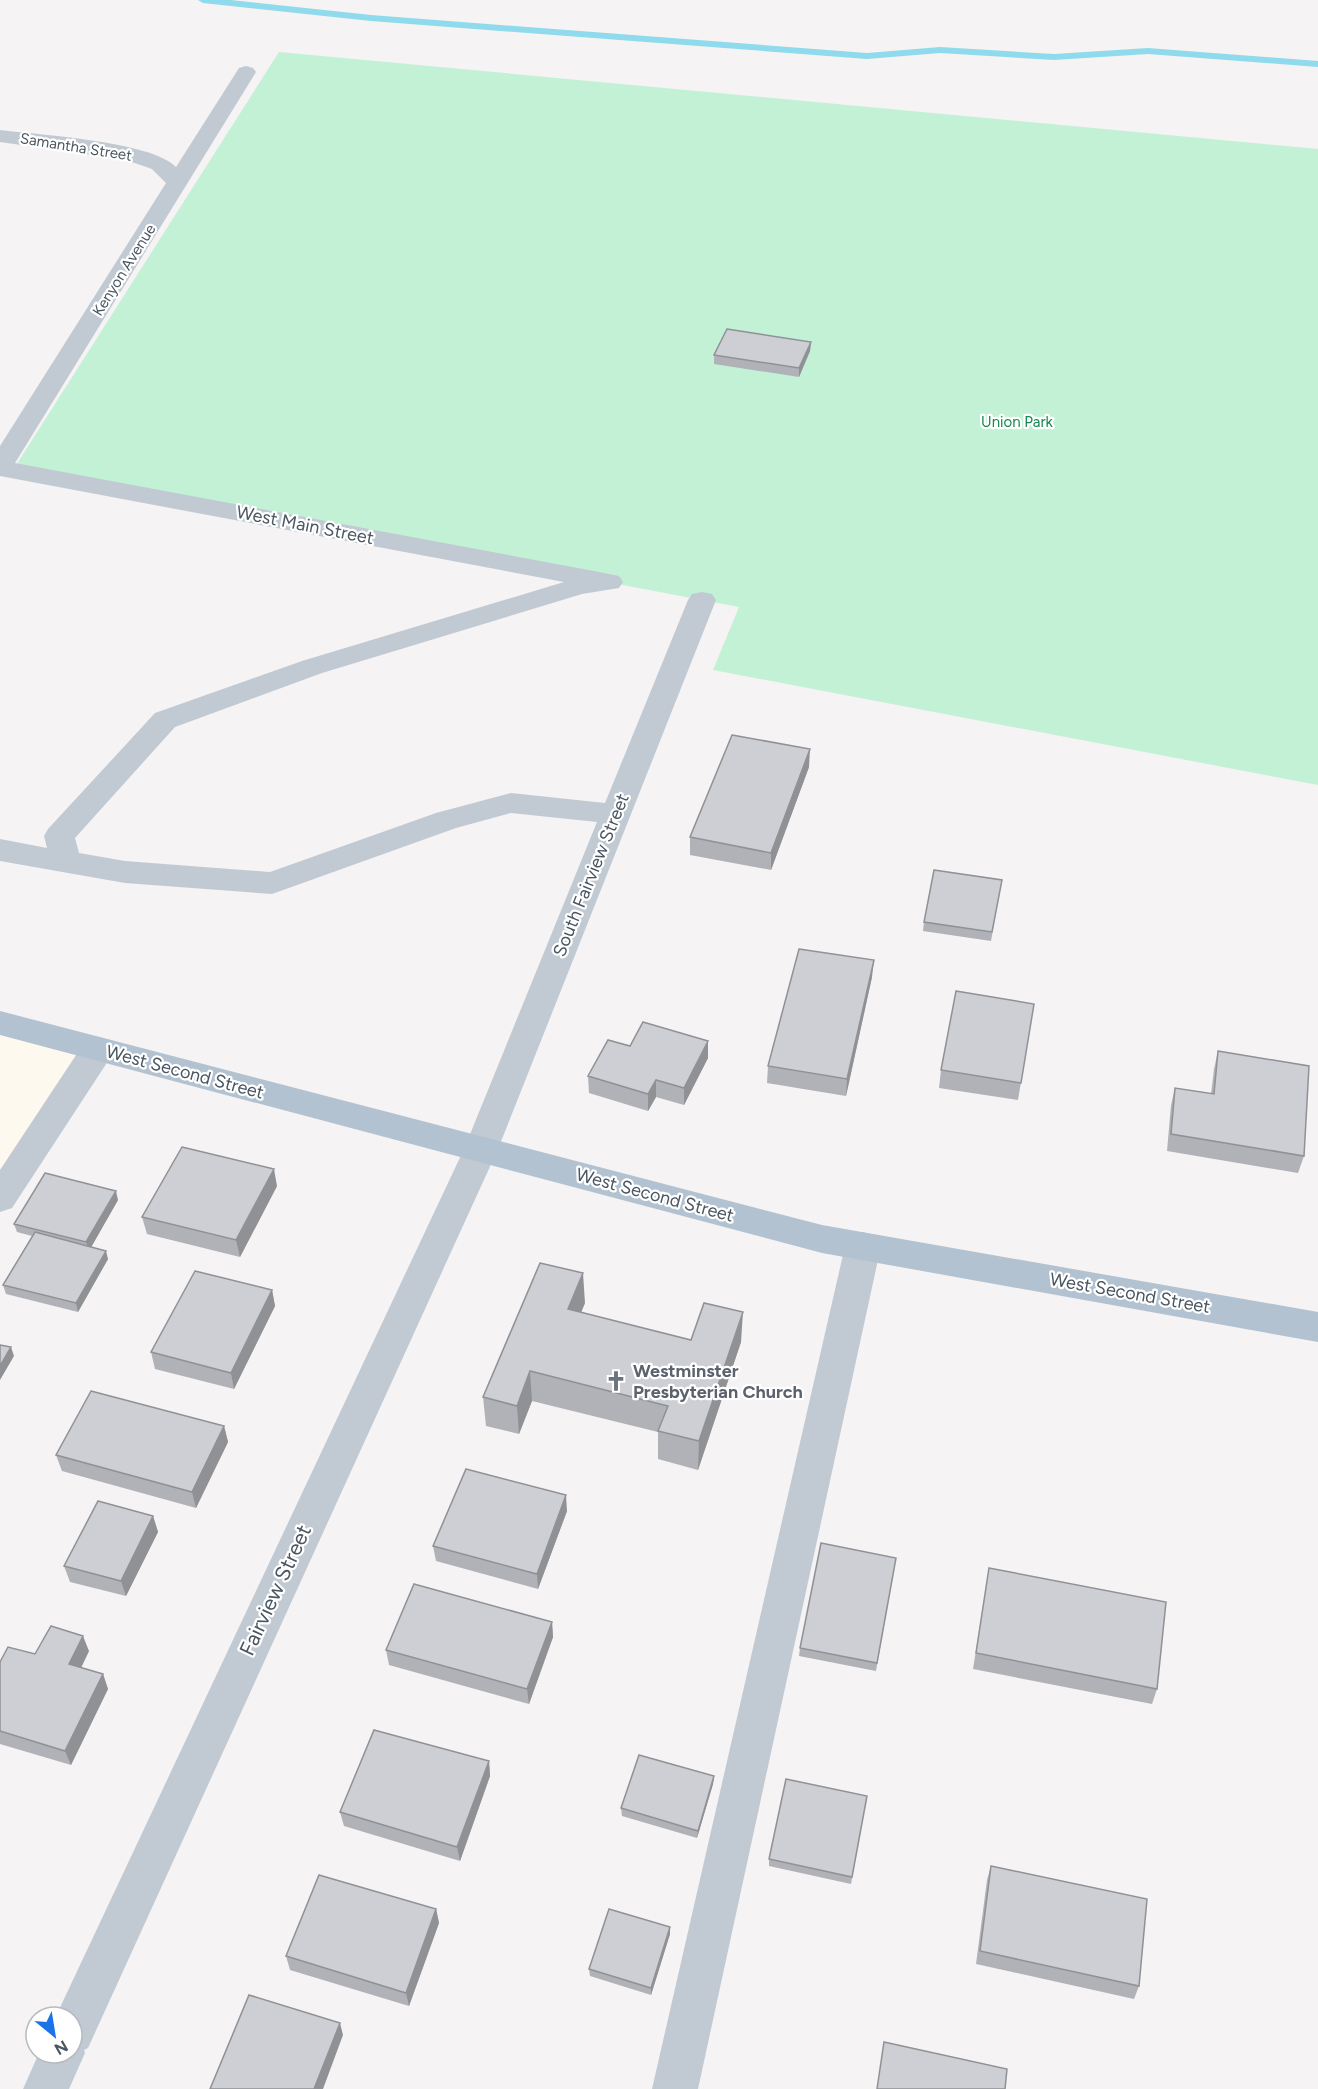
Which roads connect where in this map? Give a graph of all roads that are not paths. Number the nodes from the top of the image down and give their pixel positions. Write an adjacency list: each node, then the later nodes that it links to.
1 (246, 72): 3 (street, Kenyon Avenue)
2 (0, 136): 3 (street, Samantha Street)
3 (178, 183): 4 (street, Kenyon Avenue)
4 (0, 467): 8 (street, West Main Street)
5 (702, 600): 6 (street, South Fairview Street)
6 (615, 814): 8 (street); 11 (street, South Fairview Street)
7 (0, 850): 8 (street)
8 (66, 861)
9 (0, 1023): 10 (main road, West Second Street)
10 (98, 1049): 11 (main road, West Second Street); 12 (street)
11 (481, 1149): 13 (main road, West Second Street); 15 (street, Fairview Street)
12 (0, 1198)
13 (863, 1246): 14 (main road, West Second Street); 18 (street)
14 (1318, 1326)
15 (84, 2006)
16 (57, 2065): 17 (street)
17 (46, 2089)
18 (675, 2089)

